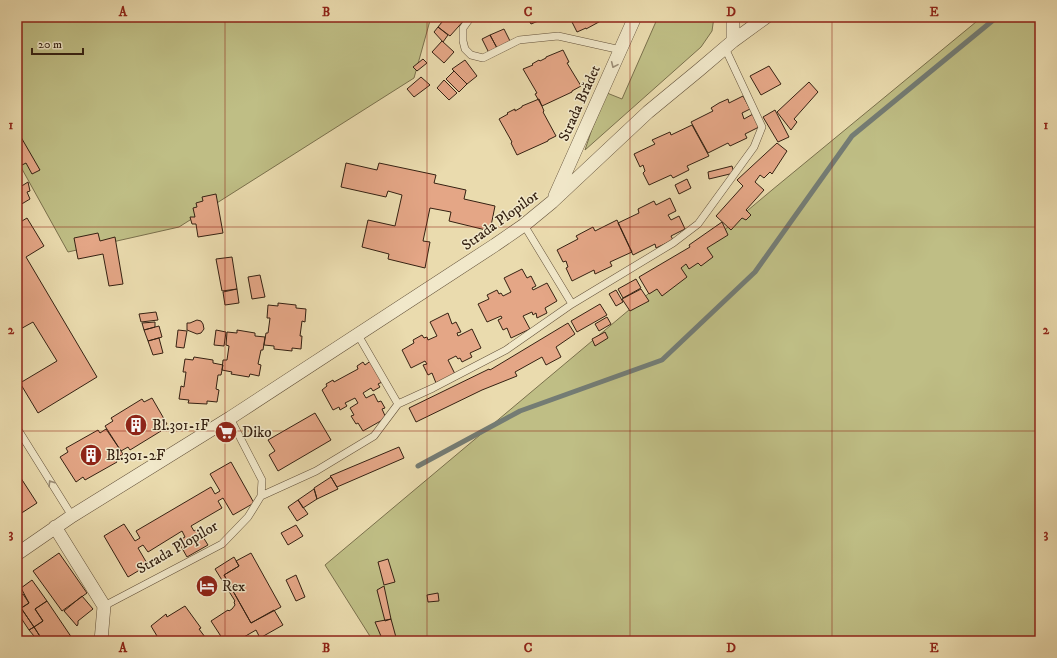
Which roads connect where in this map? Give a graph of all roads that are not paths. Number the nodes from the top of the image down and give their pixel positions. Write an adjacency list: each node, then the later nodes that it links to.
1 (471, 17): 6 (lane)
2 (635, 17): 6 (street, Strada Brădet)
3 (733, 17): 5 (street)
4 (766, 17): 5 (street, Strada Plopilor)
5 (729, 44): 7 (street, Strada Plopilor); 9 (lane)
6 (621, 50): 7 (street, Strada Brădet, one-way to 7)
7 (552, 202): 8 (street, Strada Plopilor)
8 (524, 225): 9 (lane); 10 (street, Strada Plopilor)
9 (572, 304): 11 (lane)
10 (358, 335): 11 (lane); 12 (street, Strada Plopilor)
11 (398, 404): 14 (lane)
12 (230, 418): 14 (lane); 15 (street, Strada Plopilor)
13 (17, 428): 15 (lane, one-way to 13)
14 (261, 496): 18 (lane, Strada Plopilor)
15 (72, 516): 16 (street, Strada Plopilor)
16 (55, 527): 17 (street, Strada Plopilor); 18 (street)
17 (17, 554)
18 (104, 606): 19 (street)
19 (101, 641)

